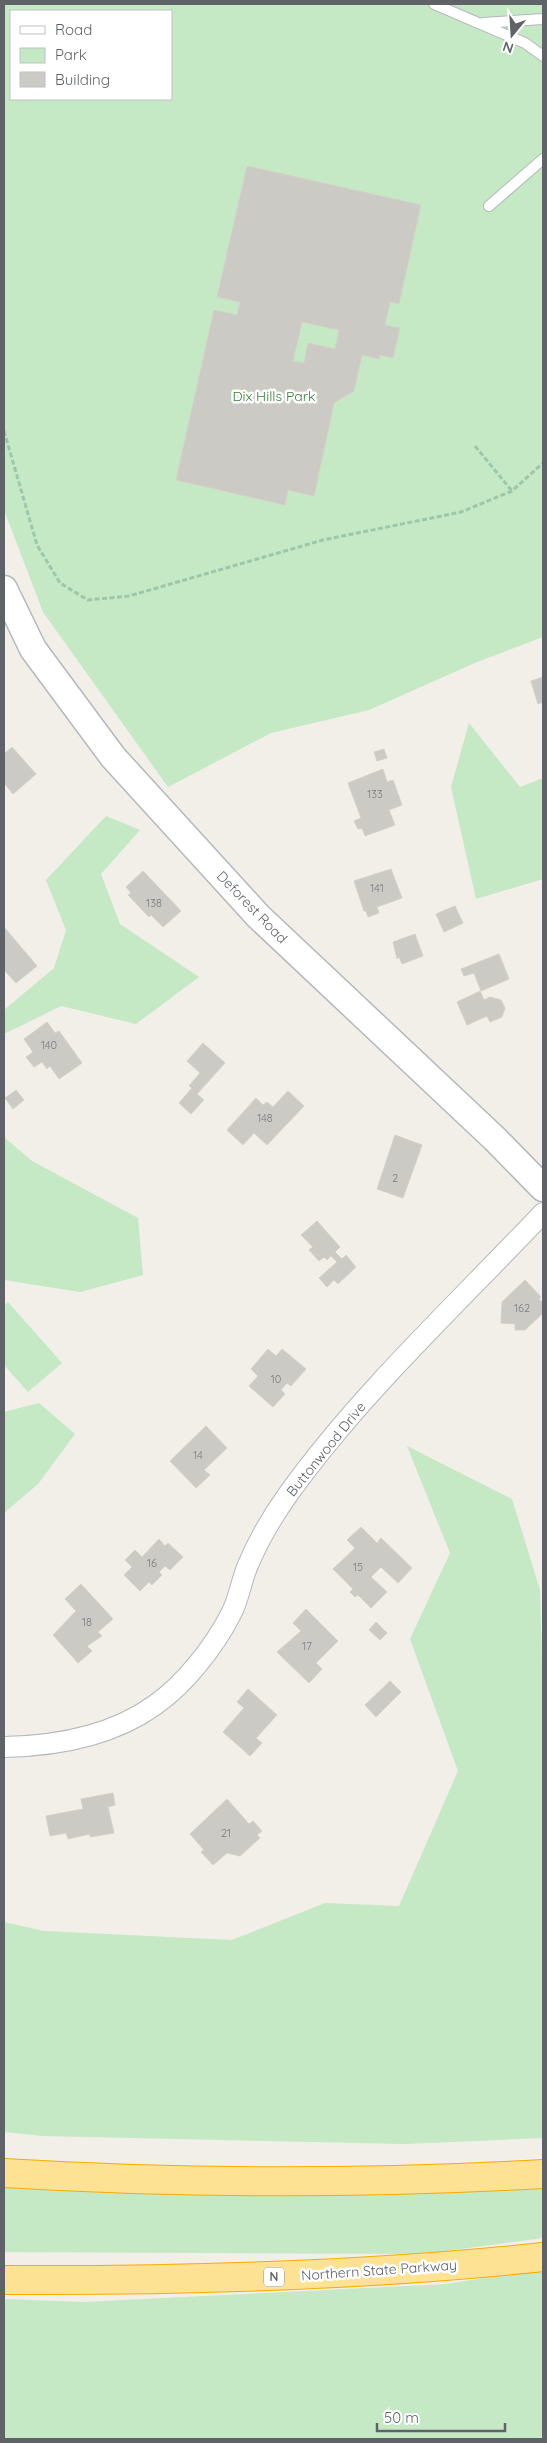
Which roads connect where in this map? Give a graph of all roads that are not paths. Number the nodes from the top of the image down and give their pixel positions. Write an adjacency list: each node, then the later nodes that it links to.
1 (434, 4): 3 (lane)
2 (543, 19): 3 (lane)
3 (482, 23): 4 (lane)
4 (543, 56)
5 (543, 159): 6 (lane)
6 (489, 206)
7 (4, 589): 8 (street, Deforest Road)
8 (543, 1188)
9 (543, 1213): 10 (street, Buttonwood Drive)
10 (4, 1747)
11 (4, 2174): 12 (highway)
12 (543, 2174)
13 (543, 2257): 14 (highway, Northern State Parkway / N)
14 (4, 2280)

